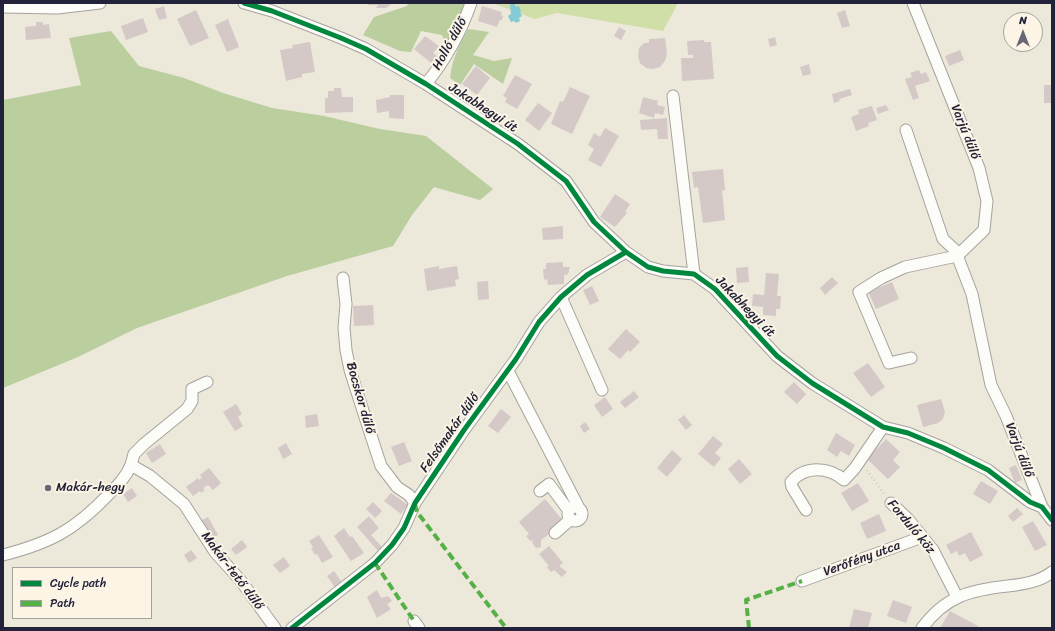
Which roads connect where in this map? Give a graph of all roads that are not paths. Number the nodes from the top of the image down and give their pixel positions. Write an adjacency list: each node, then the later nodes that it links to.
1 (100, 3): 5 (street)
2 (244, 3): 6 (street, Jakabhegyi út)
3 (472, 3): 6 (street, Holló dűlő)
4 (913, 3): 10 (street, Varjú dűlő)
5 (3, 7)
6 (426, 84): 9 (street, Jakabhegyi út)
7 (673, 96): 11 (street)
8 (906, 130): 10 (street, Varjú dűlő)
9 (626, 252): 11 (street, Jakabhegyi út); 13 (street, Felsőmakár dűlő)
10 (957, 256): 14 (street); 23 (street, Varjú dűlő)
11 (694, 274): 18 (street, Jakabhegyi út)
12 (344, 278): 21 (street, Bocskor dűlő)
13 (561, 297): 15 (street, Felsőmakár dűlő); 17 (street)
14 (911, 358)
15 (508, 371): 21 (street, Felsőmakár dűlő); 25 (street)
16 (207, 382): 19 (street)
17 (602, 390)
18 (883, 427): 23 (street, Jakabhegyi út); 24 (street)
19 (131, 465): 29 (street); 33 (street, Makár-tető dűlő)
20 (540, 491): 25 (street)
21 (415, 503): 34 (street, Felsőmakár dűlő)
22 (891, 503): 28 (street, Forduló köz)
23 (1042, 507): 26 (street, Jakabhegyi út)
24 (806, 510)
25 (573, 513): 27 (street)
26 (1052, 520)
27 (555, 533)
28 (922, 537): 31 (street, Verőfény utca); 32 (street, Forduló köz)
29 (3, 555)
30 (1052, 572): 32 (street)
31 (802, 581)
32 (957, 597): 35 (street)
33 (275, 628)
34 (292, 628)
35 (922, 628)

